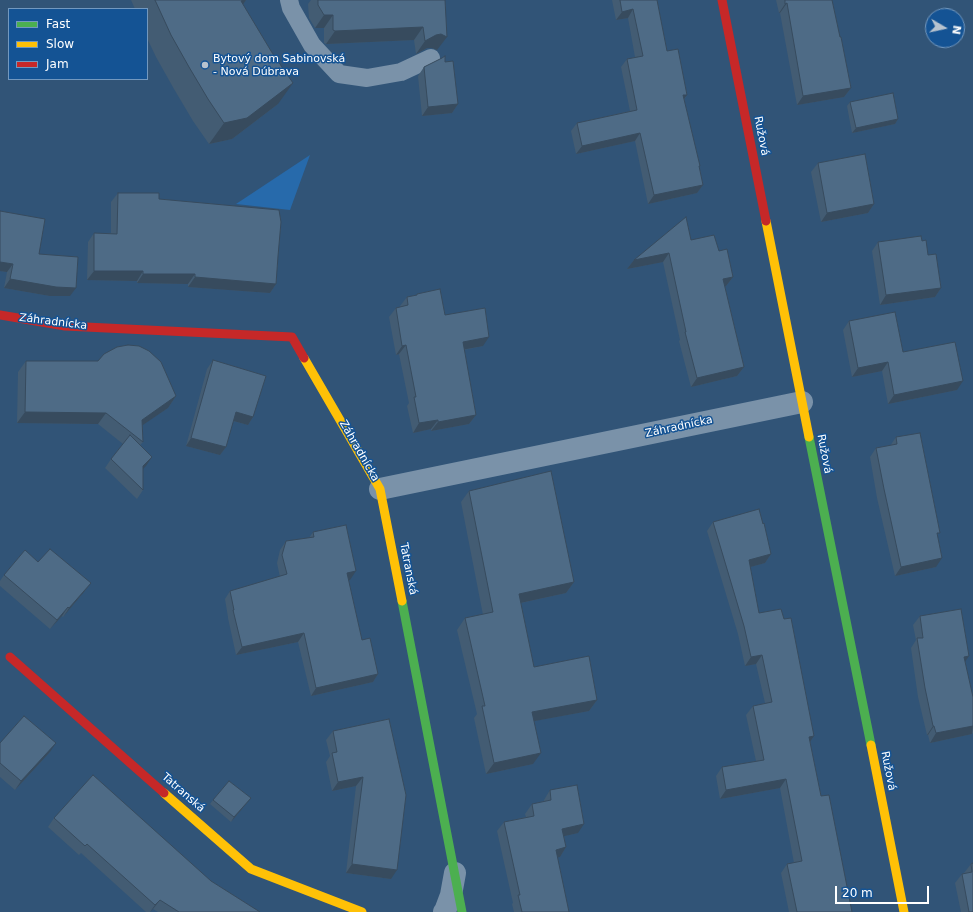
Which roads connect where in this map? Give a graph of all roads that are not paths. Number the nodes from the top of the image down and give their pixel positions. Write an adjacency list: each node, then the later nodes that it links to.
1 (289, 0): 3 (lane)
2 (722, 0): 5 (street, Ružová)
3 (431, 58)
4 (0, 315): 6 (street, Záhradnícka)
5 (802, 402): 6 (street, Záhradnícka); 12 (street, Ružová)
6 (380, 489): 8 (street, Tatranská)
7 (10, 657): 9 (street, Tatranská)
8 (455, 873): 10 (street); 11 (street, Tatranská)
9 (362, 912)
10 (444, 912)
11 (462, 912)
12 (904, 912)

